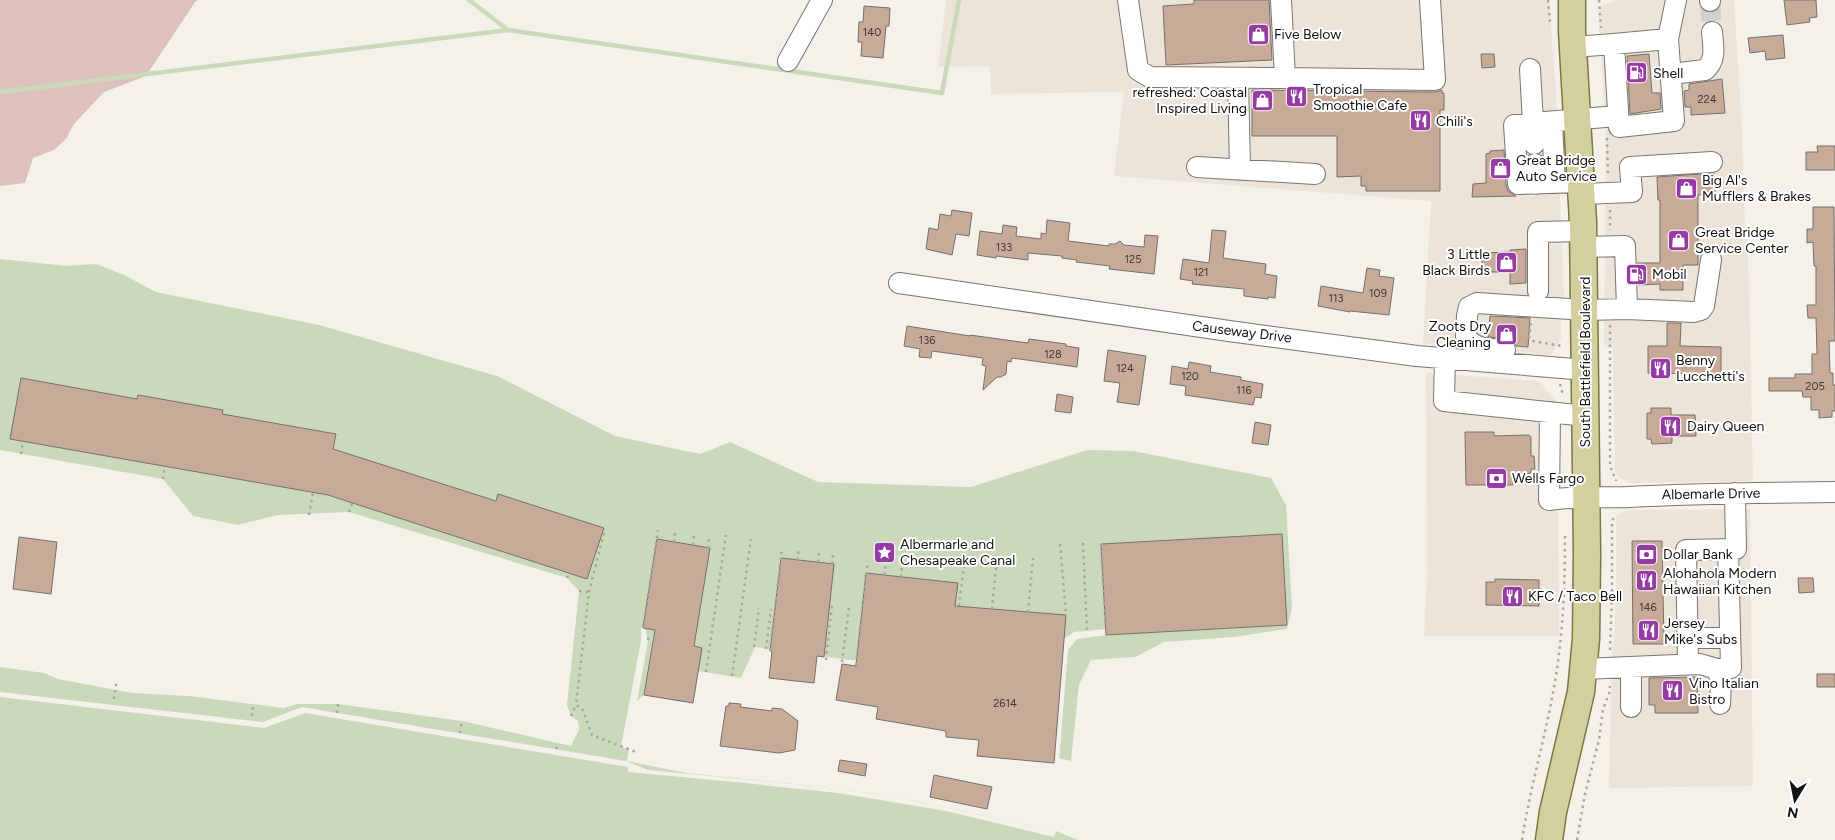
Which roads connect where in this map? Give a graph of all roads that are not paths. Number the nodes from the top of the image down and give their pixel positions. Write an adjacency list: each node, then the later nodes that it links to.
1 (822, 0): 11 (street)
2 (1128, 0): 14 (street)
3 (1281, 0): 15 (street)
4 (1572, 0): 10 (main road, South Battlefield Boulevard)
5 (1676, 0): 8 (street)
6 (1435, 3): 15 (street)
7 (1712, 32): 13 (street)
8 (1668, 39): 9 (street); 13 (street)
9 (1614, 44): 10 (street); 16 (street)
10 (1572, 47): 17 (main road, South Battlefield Boulevard)
11 (788, 61)
12 (1530, 69): 18 (street)
13 (1671, 74): 16 (street)
14 (1238, 78): 15 (street); 23 (street)
15 (1285, 78)
16 (1617, 116): 17 (street)
17 (1565, 121): 18 (street); 25 (street); 26 (main road, South Battlefield Boulevard)
18 (1532, 123): 19 (street); 25 (street)
19 (1534, 144)
20 (1712, 162): 26 (street)
21 (1534, 164): 25 (street)
22 (1197, 167): 23 (street)
23 (1240, 170): 24 (street)
24 (1315, 174)
25 (1546, 183): 26 (street)
26 (1581, 188): 27 (main road, South Battlefield Boulevard)
27 (1584, 239): 30 (street); 31 (street); 32 (main road, South Battlefield Boulevard)
28 (1711, 260): 31 (street)
29 (899, 283): 33 (street, Causeway Drive)
30 (1535, 299): 32 (street); 34 (street)
31 (1627, 309): 32 (street)
32 (1585, 310): 35 (main road, South Battlefield Boulevard)
33 (1445, 358): 34 (street, Causeway Drive); 36 (street)
34 (1529, 365): 35 (street, Causeway Drive)
35 (1586, 370): 37 (main road, South Battlefield Boulevard)
36 (1550, 412): 37 (street); 40 (street, Albemarle Drive)
37 (1586, 416): 40 (main road, South Battlefield Boulevard)
38 (1835, 492): 39 (street, Albemarle Drive)
39 (1735, 493): 40 (street, Albemarle Drive); 41 (street)
40 (1586, 496): 46 (main road, South Battlefield Boulevard)
41 (1728, 549): 42 (street); 43 (street)
42 (1687, 638): 43 (street); 44 (street)
43 (1730, 638): 47 (street)
44 (1688, 664): 45 (street); 47 (street)
45 (1630, 667): 46 (street); 49 (street)
46 (1583, 669): 50 (main road, South Battlefield Boulevard)
47 (1717, 669): 48 (street)
48 (1720, 704)
49 (1631, 707)
50 (1548, 840)

